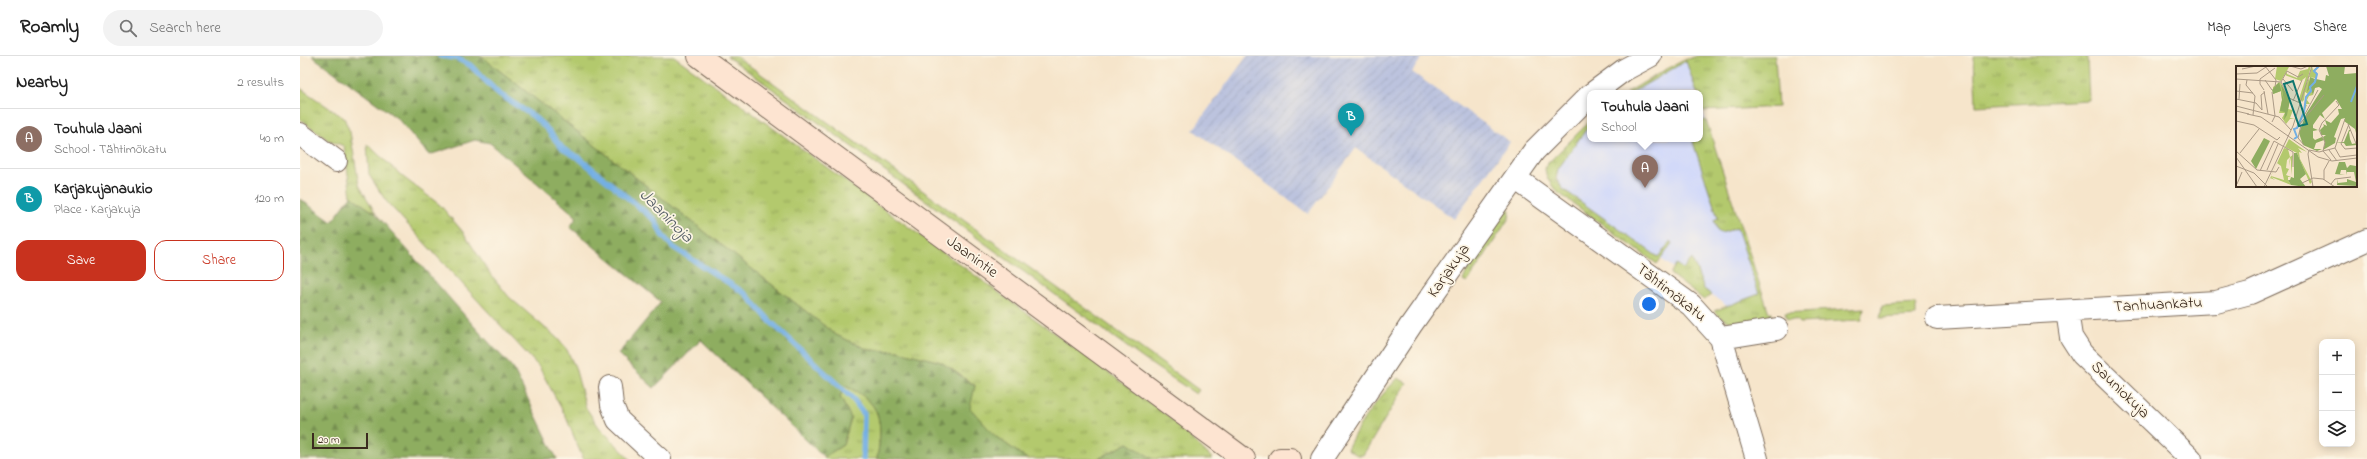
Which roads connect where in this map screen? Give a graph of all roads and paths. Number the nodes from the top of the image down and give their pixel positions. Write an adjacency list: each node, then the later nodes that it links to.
1 (700, 56): 15 (main road, Jaanintie)
2 (1650, 56): 3 (street)
3 (1597, 90)
4 (1587, 98): 7 (street, Karjakuja)
5 (300, 134): 6 (street)
6 (336, 161)
7 (1515, 178): 12 (street, Tähtimökatu); 18 (street, Karjakuja)
8 (2364, 245): 9 (street, Tanhuankatu)
9 (2067, 311): 10 (street, Tanhuankatu); 20 (street, Sauniokuja)
10 (1937, 318)
11 (1777, 329): 12 (street)
12 (1721, 338): 19 (street, Tähtimökatu)
13 (610, 387): 14 (street)
14 (660, 459)
15 (1244, 459)
16 (1280, 459): 17 (main road)
17 (1290, 459)
18 (1322, 459)
19 (1757, 459)
20 (2191, 459)

